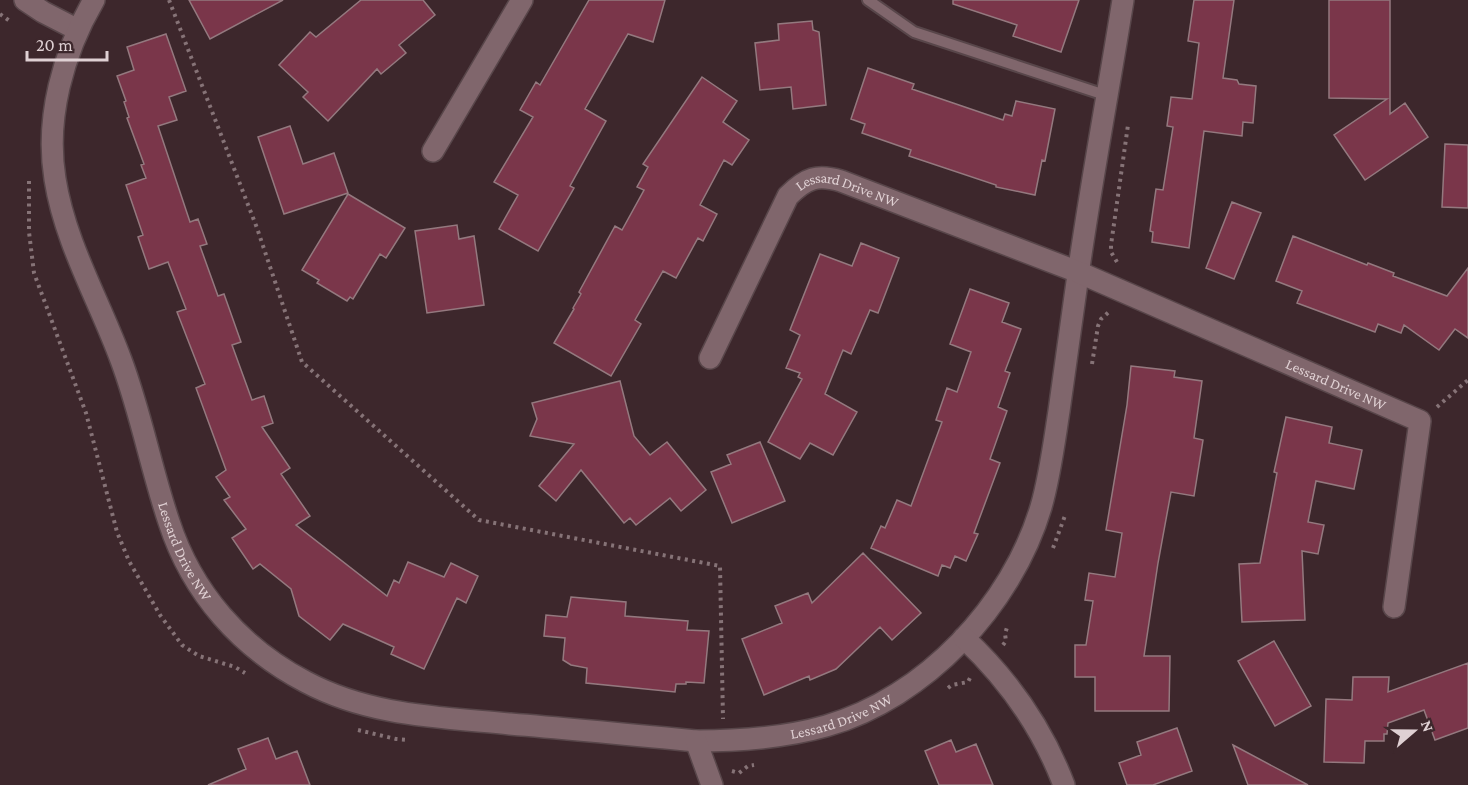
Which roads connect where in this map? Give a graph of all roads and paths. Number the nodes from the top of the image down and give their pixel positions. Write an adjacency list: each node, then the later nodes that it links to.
1 (24, 0): 9 (street)
2 (94, 0): 9 (street, Lessard Drive NW)
3 (169, 0): 23 (path)
4 (522, 0): 12 (street)
5 (868, 0): 10 (lane)
6 (1123, 0): 10 (street, Lessard Drive NW)
7 (0, 15): 8 (path)
8 (15, 24)
9 (78, 30): 22 (street, Lessard Drive NW)
10 (1108, 96): 15 (street, Lessard Drive NW)
11 (1130, 116): 14 (path)
12 (433, 151)
13 (29, 176): 21 (path)
14 (1117, 263)
15 (1078, 272): 16 (street, Lessard Drive NW); 18 (street, Lessard Drive NW); 20 (street, Lessard Drive NW)
16 (710, 358)
17 (1468, 380): 18 (path)
18 (1420, 421): 19 (street)
19 (1394, 606)
20 (964, 638): 23 (street, Lessard Drive NW); 25 (street)
21 (236, 667)
22 (696, 741): 23 (street, Lessard Drive NW); 24 (street)
23 (723, 741)
24 (712, 785)
25 (1064, 785)

